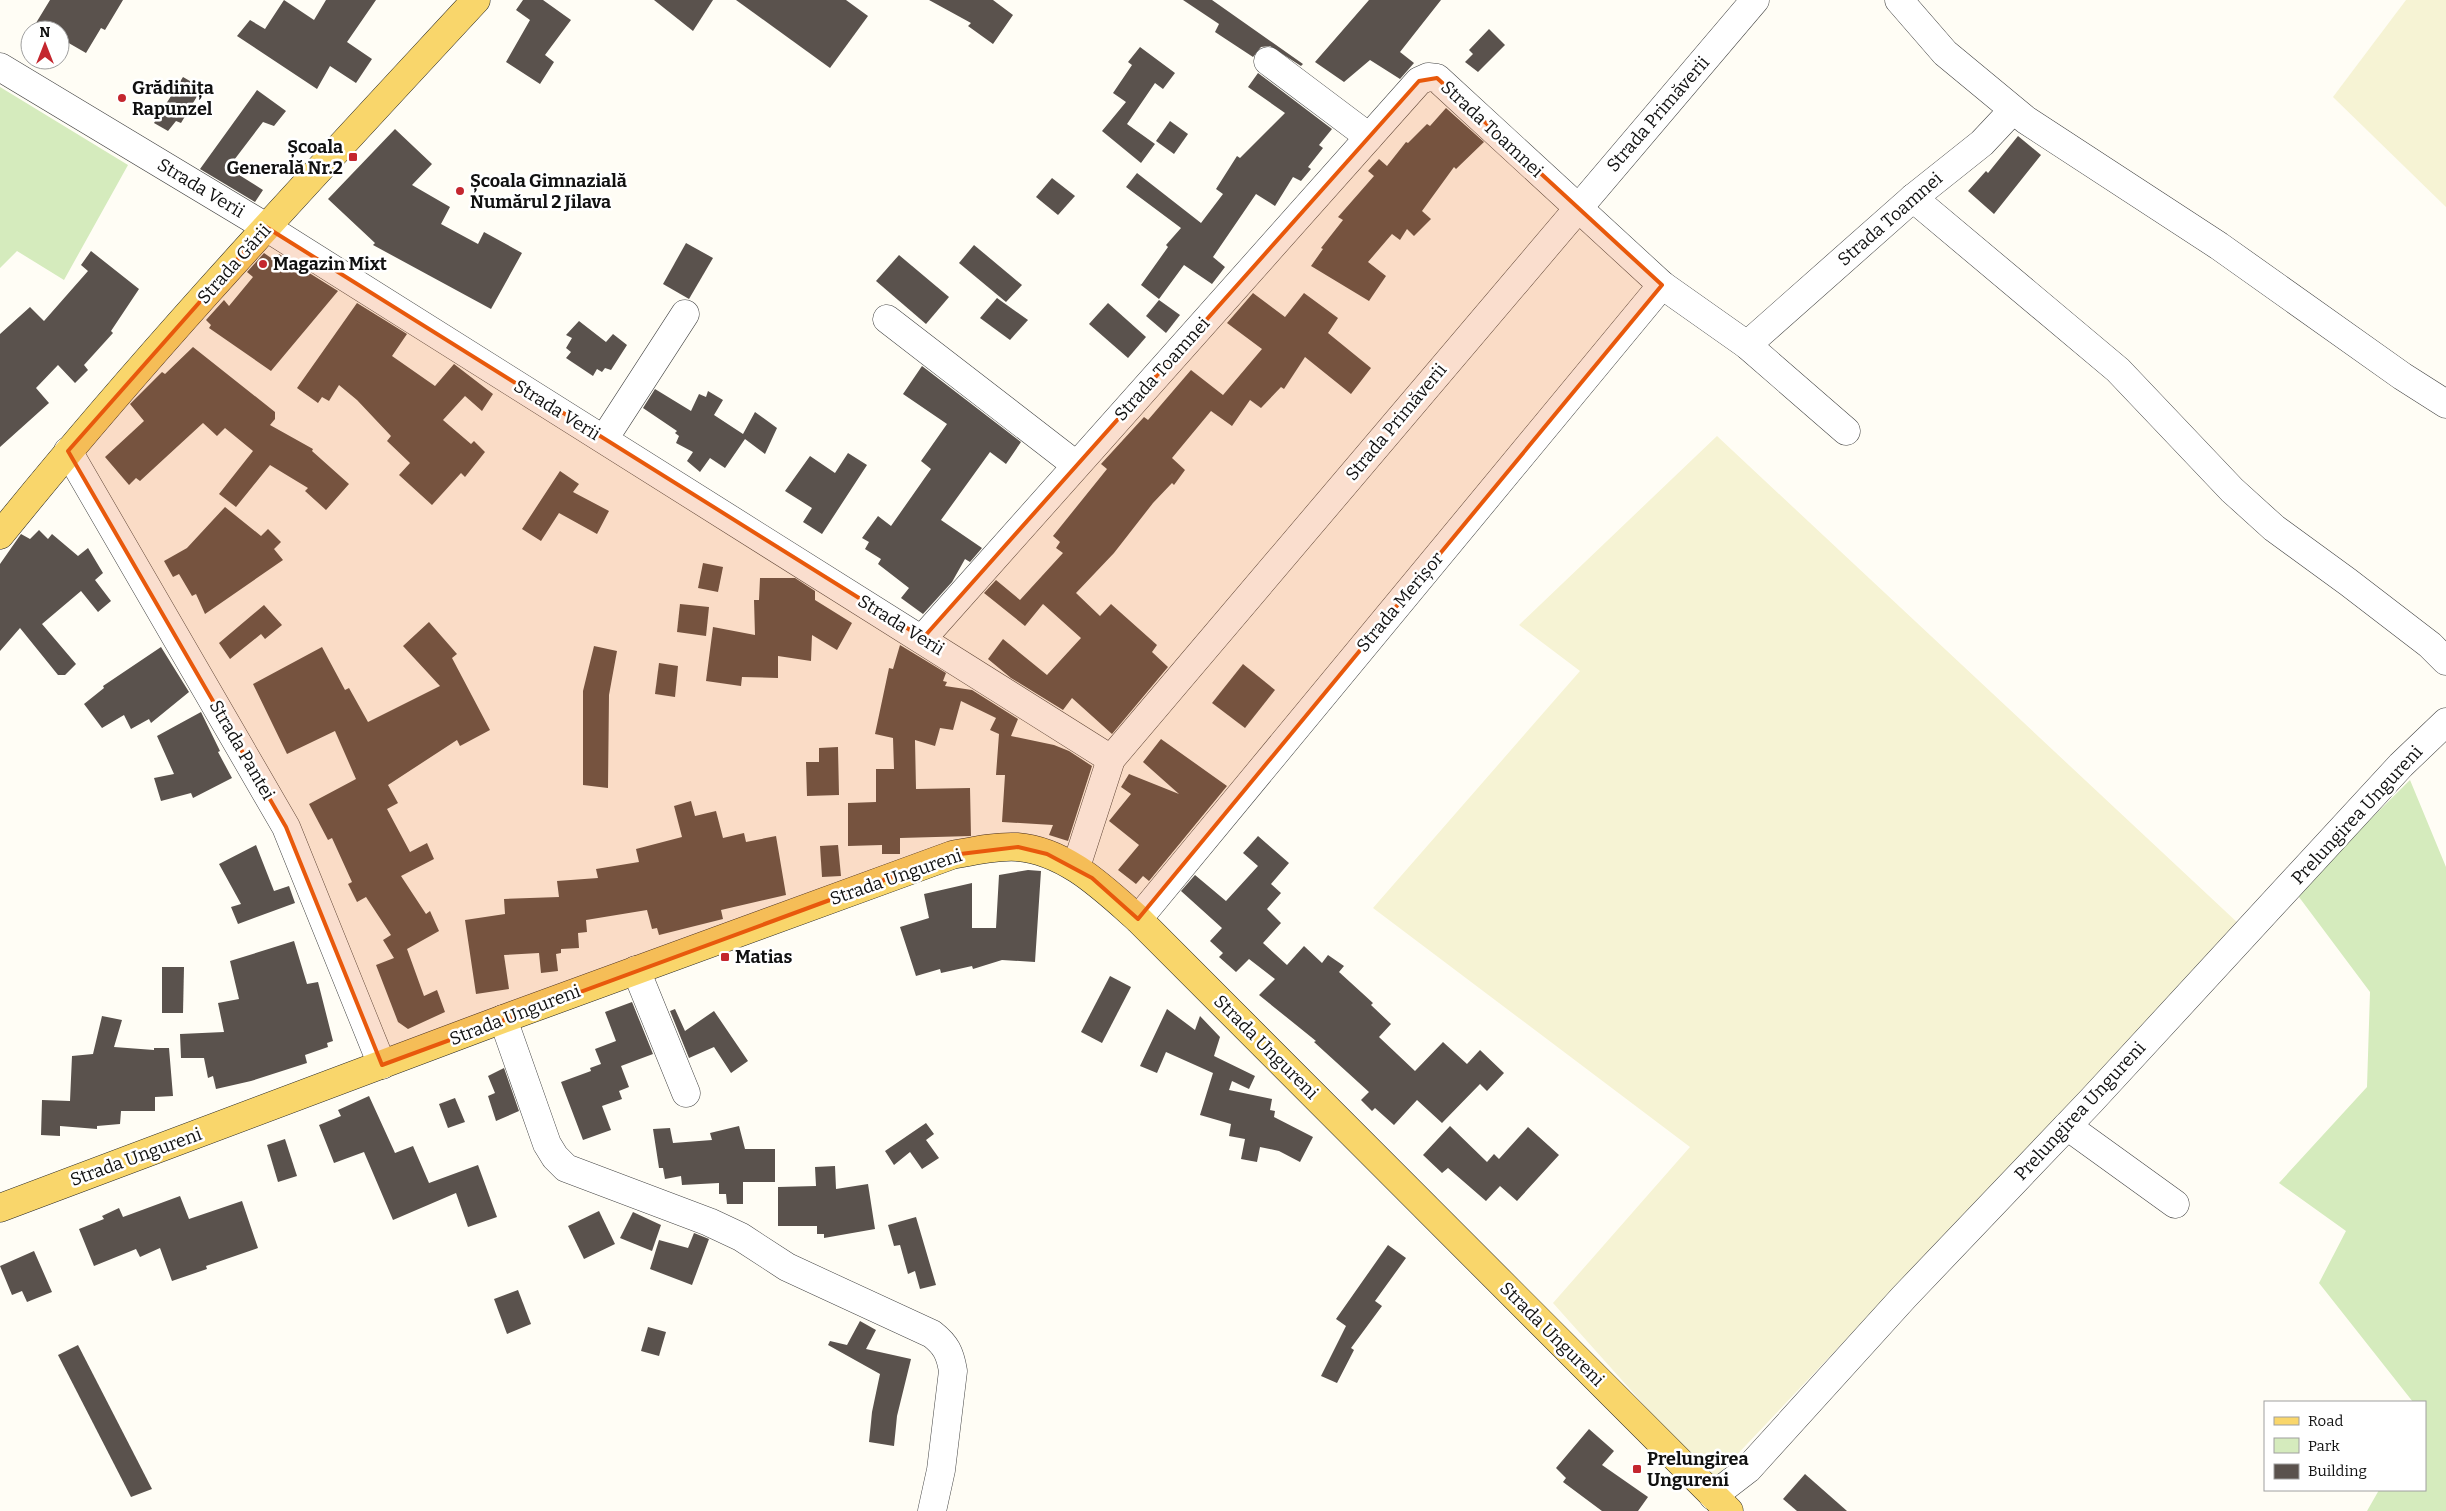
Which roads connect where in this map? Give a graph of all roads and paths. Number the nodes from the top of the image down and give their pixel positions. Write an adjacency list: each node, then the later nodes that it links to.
1 (476, 0): 10 (main road, Strada Gării)
2 (1755, 0): 9 (street, Strada Primăverii)
3 (1899, 0): 6 (street)
4 (1268, 61): 7 (street)
5 (0, 67): 10 (street, Strada Verii)
6 (2013, 110): 8 (street, Strada Toamnei); 15 (street)
7 (1369, 137): 9 (street, Strada Toamnei); 19 (street, Strada Toamnei)
8 (1913, 198): 14 (street, Strada Toamnei); 22 (street)
9 (1577, 208): 11 (street, Strada Toamnei); 24 (street, Strada Primăverii)
10 (266, 227): 17 (street, Strada Verii); 18 (main road, Strada Gării)
11 (1662, 285): 14 (street, Strada Toamnei); 26 (street, Strada Merișor)
12 (685, 314): 17 (street)
13 (887, 319): 19 (street)
14 (1747, 345): 16 (street)
15 (2446, 404)
16 (1846, 432)
17 (604, 438): 21 (street, Strada Verii)
18 (68, 451): 20 (main road, Strada Gării); 29 (street, Strada Pantei)
19 (1076, 465): 21 (street, Strada Toamnei)
20 (0, 535)
21 (923, 638): 24 (street, Strada Verii)
22 (2446, 660)
23 (2446, 722): 31 (street, Prelungirea Ungureni)
24 (1111, 759): 25 (street, Strada Primăverii)
25 (1076, 868): 26 (main road, Strada Ungureni); 27 (main road, Strada Ungureni)
26 (1138, 919): 34 (main road, Strada Ungureni)
27 (636, 970): 28 (main road, Strada Ungureni); 30 (street)
28 (503, 1019): 29 (main road, Strada Ungureni); 35 (street)
29 (382, 1065): 33 (main road, Strada Ungureni)
30 (686, 1093)
31 (2067, 1126): 32 (street); 34 (street, Prelungirea Ungureni)
32 (2175, 1204)
33 (0, 1208)
34 (1721, 1503)
35 (932, 1511)

